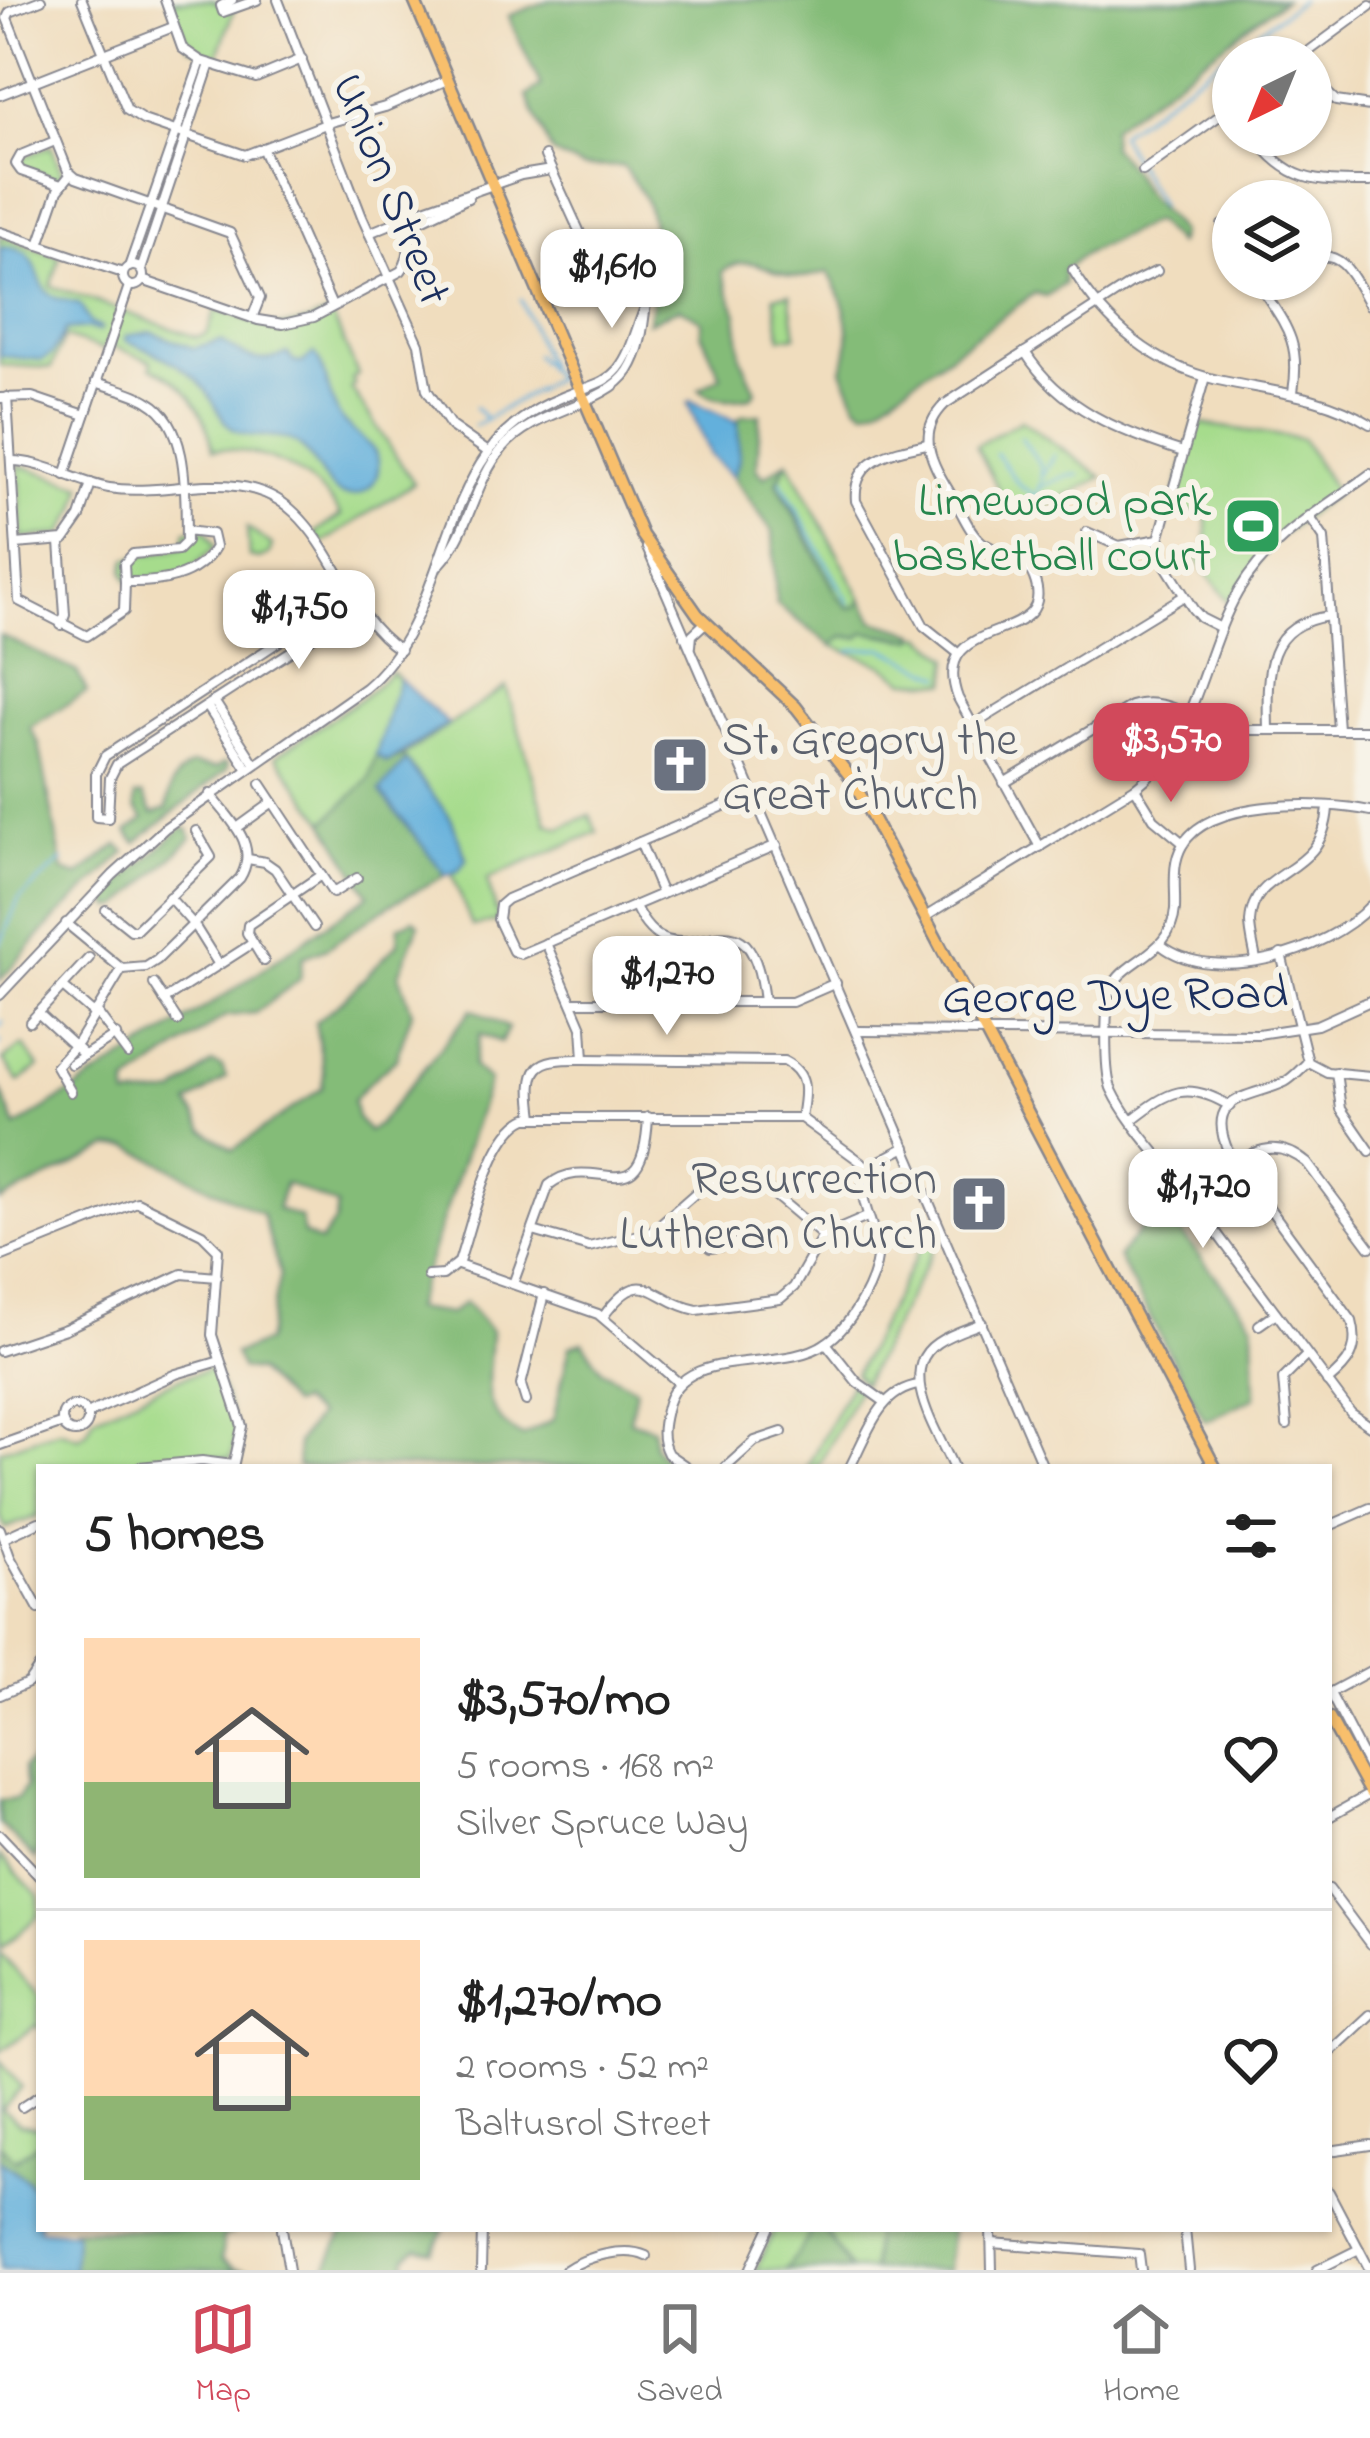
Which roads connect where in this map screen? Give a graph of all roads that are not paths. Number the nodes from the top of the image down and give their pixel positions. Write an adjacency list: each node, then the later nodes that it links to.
1 (41, 0): 15 (street)
2 (82, 0): 11 (street)
3 (165, 0): 9 (street)
4 (232, 0): 5 (street)
5 (257, 0)
6 (278, 0): 12 (street, Union Street)
7 (414, 0): 14 (main road)
8 (1370, 6): 10 (street)
9 (173, 27): 11 (street); 13 (street)
10 (1329, 36)
11 (103, 55): 15 (street); 21 (street)
12 (302, 59): 13 (street); 20 (street, Union Street)
13 (206, 63): 21 (street)
14 (447, 80): 20 (street); 31 (main road)
15 (33, 83): 16 (street); 22 (street)
16 (0, 95)
17 (1332, 97): 18 (street)
18 (1370, 106)
19 (1212, 122): 27 (street)
20 (326, 124): 23 (street); 37 (street, Union Street)
21 (181, 133): 23 (street); 33 (street); 34 (street)
22 (56, 141): 28 (street); 30 (street)
23 (263, 150): 49 (street)
24 (545, 156): 26 (street)
25 (1270, 156): 29 (street)
26 (551, 170): 31 (street); 56 (street)
27 (1143, 171)
28 (70, 175): 30 (street); 33 (street)
29 (1370, 182)
30 (61, 185): 39 (street)
31 (493, 186): 32 (street); 56 (main road)
32 (477, 192): 35 (street); 38 (street)
33 (151, 204): 34 (street); 41 (street)
34 (162, 208): 44 (street); 51 (street)
35 (415, 214): 37 (street); 38 (street)
36 (0, 232): 39 (street)
37 (369, 233): 45 (street, Union Street)
38 (411, 235): 45 (street)
39 (39, 245): 41 (street)
40 (1332, 257): 50 (street)
41 (126, 270): 44 (street); 46 (street)
42 (1073, 270): 48 (street)
43 (1157, 271): 48 (street)
44 (141, 275): 46 (street); 51 (street)
45 (389, 279): 49 (street); 62 (street, Union Street)
46 (129, 286): 54 (street)
47 (1268, 300): 55 (street)
48 (1097, 305): 52 (street); 53 (street)
49 (332, 306): 51 (street)
50 (1370, 306)
51 (252, 318)
52 (1025, 352): 60 (street); 61 (street)
53 (1205, 377): 55 (street); 61 (street)
54 (96, 382): 58 (street); 67 (street)
55 (1293, 392): 59 (street)
56 (581, 395): 62 (street); 73 (main road)
57 (4, 398): 58 (street); 63 (street)
58 (85, 415): 65 (street)
59 (1370, 424)
60 (927, 444): 87 (street); 87 (street)
61 (1183, 452): 74 (street)
62 (493, 455): 86 (street)
63 (11, 461): 65 (street); 68 (street)
64 (1370, 474): 70 (street)
65 (65, 475): 66 (street)
66 (91, 483): 67 (street); 75 (street)
67 (183, 486): 71 (street); 86 (street)
68 (13, 501): 69 (street); 76 (street)
69 (0, 502)
70 (1309, 515): 80 (street); 84 (street)
71 (186, 531): 77 (street); 77 (street)
72 (1087, 532): 74 (street)
73 (642, 536): 82 (main road); 85 (street)
74 (1160, 539): 78 (street)
75 (60, 542): 76 (street); 83 (street)
76 (16, 544): 83 (street)
77 (125, 582): 83 (street)
78 (1184, 596): 84 (street); 90 (street)
79 (303, 606): 81 (street)
80 (1329, 616): 91 (street); 92 (street)
81 (312, 620): 88 (street); 88 (street)
82 (705, 623): 85 (street); 118 (main road)
83 (61, 625)
84 (1221, 628): 89 (street)
85 (692, 648): 98 (street)
86 (400, 650): 94 (street)
87 (959, 654): 90 (street)
88 (210, 704): 94 (street)
89 (1188, 715): 92 (street); 95 (street); 97 (street)
90 (973, 725): 95 (street)
91 (1338, 729): 92 (street); 93 (street)
92 (1268, 730)
93 (1370, 730)
94 (251, 765): 99 (street)
95 (1004, 783): 108 (street)
96 (261, 784): 100 (street)
97 (1135, 788): 106 (street); 108 (street)
98 (754, 793): 105 (street); 107 (street)
99 (210, 794): 103 (street); 119 (street)
100 (273, 802): 103 (street); 110 (street)
101 (1328, 808): 102 (street); 106 (street); 127 (street)
102 (1370, 811)
103 (237, 829): 109 (street)
104 (196, 831): 114 (street)
105 (640, 842): 112 (street); 123 (street)
106 (1183, 844): 124 (street)
107 (777, 845): 112 (street); 131 (street)
108 (1040, 847): 118 (street)
109 (248, 859): 113 (street); 120 (street)
110 (321, 875): 111 (street); 113 (street)
111 (357, 878)
112 (662, 894): 115 (street)
113 (292, 895): 121 (street); 122 (street)
114 (169, 897): 117 (street); 120 (street)
115 (634, 906): 123 (street); 138 (street)
116 (1370, 906): 125 (street)
117 (106, 910)
118 (925, 917): 145 (main road)
119 (65, 923): 130 (street); 134 (street)
120 (194, 925): 129 (street); 130 (street)
121 (314, 927)
122 (253, 943): 128 (street); 129 (street)
123 (546, 943): 137 (street)
124 (1161, 945): 127 (street); 146 (street)
125 (1281, 953): 127 (street); 143 (street)
126 (89, 958): 133 (street)
127 (1256, 960)
128 (264, 961)
129 (219, 965): 135 (street)
130 (122, 969): 140 (street)
131 (836, 983): 138 (street); 144 (street)
132 (154, 984): 135 (street)
133 (64, 988): 139 (street); 140 (street)
134 (0, 995)
135 (164, 1000): 141 (street)
136 (1370, 1001): 143 (street, George Dye Road)
137 (572, 1002): 138 (street); 151 (street)
138 (764, 1002)
139 (38, 1013): 142 (street); 148 (street)
140 (95, 1013): 147 (street); 148 (street)
141 (178, 1021)
142 (30, 1022)
143 (1298, 1030): 146 (street, George Dye Road); 152 (street)
144 (857, 1031): 145 (street, George Dye Road); 162 (street)
145 (987, 1034): 146 (street, George Dye Road); 205 (main road)
146 (1108, 1034): 161 (street)
147 (116, 1035): 149 (street); 150 (street)
148 (74, 1047): 150 (street); 156 (street)
149 (128, 1054)
150 (84, 1055): 153 (street)
151 (584, 1059): 158 (street); 160 (street)
152 (1308, 1062): 154 (street); 157 (street)
153 (71, 1064)
154 (1336, 1072): 155 (street); 163 (street)
155 (1370, 1076)
156 (71, 1092)
157 (1230, 1106): 161 (street); 164 (street)
158 (534, 1117): 159 (street); 173 (street)
159 (648, 1117): 160 (street); 168 (street)
160 (801, 1118): 165 (street)
161 (1132, 1119): 178 (street)
162 (907, 1147): 165 (street); 180 (street)
163 (1370, 1151)
164 (1236, 1163): 171 (street); 186 (street)
165 (868, 1167): 167 (street)
166 (675, 1214): 168 (street); 169 (street); 170 (street)
167 (866, 1217): 169 (street); 182 (street)
168 (533, 1231): 176 (street)
169 (824, 1236): 179 (street)
170 (736, 1244)
171 (1370, 1246)
172 (0, 1257): 175 (street)
173 (458, 1264): 174 (street); 176 (street)
174 (428, 1276)
175 (218, 1277): 183 (street); 185 (street)
176 (513, 1284): 177 (street)
177 (544, 1294): 179 (street); 189 (street)
178 (1276, 1313): 181 (street); 184 (street)
179 (603, 1317): 187 (street)
180 (982, 1323): 188 (street); 204 (street)
181 (1259, 1325)
182 (826, 1343): 187 (street); 190 (street)
183 (0, 1352)
184 (1307, 1355): 186 (street); 193 (street)
185 (220, 1361): 191 (street); 199 (street)
186 (1327, 1382): 194 (street)
187 (679, 1383): 200 (street)
188 (919, 1385): 190 (street); 203 (street)
189 (526, 1401)
190 (885, 1402): 202 (street)
191 (87, 1414): 192 (street); 192 (street)
192 (63, 1424): 196 (street)
193 (1288, 1425)
194 (1370, 1426)
195 (782, 1432): 201 (street)
196 (0, 1445)
197 (170, 1464): 198 (street)
198 (221, 1464)
199 (233, 1464)
200 (681, 1464)
201 (729, 1464)
202 (852, 1464)
203 (947, 1464)
204 (1041, 1464)
205 (1213, 1464)
206 (1370, 1508): 208 (street)
207 (36, 1523): 209 (street)
208 (1332, 1525)
209 (2, 1533): 210 (street)
210 (36, 1603)
211 (36, 1671): 214 (street)
212 (1370, 1671): 213 (street)
213 (1332, 1691)
214 (0, 1695)
215 (1332, 1699): 217 (street)
216 (1332, 1723): 218 (main road)
217 (1370, 1771)
218 (1370, 1793): 219 (street)
219 (1332, 1815)
220 (0, 1835): 221 (street)
221 (36, 1873)
222 (1332, 1893): 223 (street)
223 (1370, 1944)
224 (1370, 2015): 225 (street)
225 (1332, 2050)
226 (36, 2098): 227 (street)
227 (22, 2107)
228 (1370, 2145): 229 (street)
229 (1332, 2151)
230 (1332, 2198): 237 (street)
231 (283, 2232): 239 (street)
232 (482, 2232): 240 (street)
233 (768, 2232): 242 (street)
234 (992, 2232): 236 (street)
235 (1185, 2232): 245 (street)
236 (992, 2243): 243 (street); 244 (street)
237 (1359, 2249): 246 (street); 247 (street)
238 (646, 2256): 241 (street)
239 (289, 2270)
240 (482, 2270)
241 (566, 2270)
242 (750, 2270)
243 (992, 2270)
244 (1141, 2270)
245 (1189, 2270)
246 (1317, 2270)
247 (1370, 2270)

